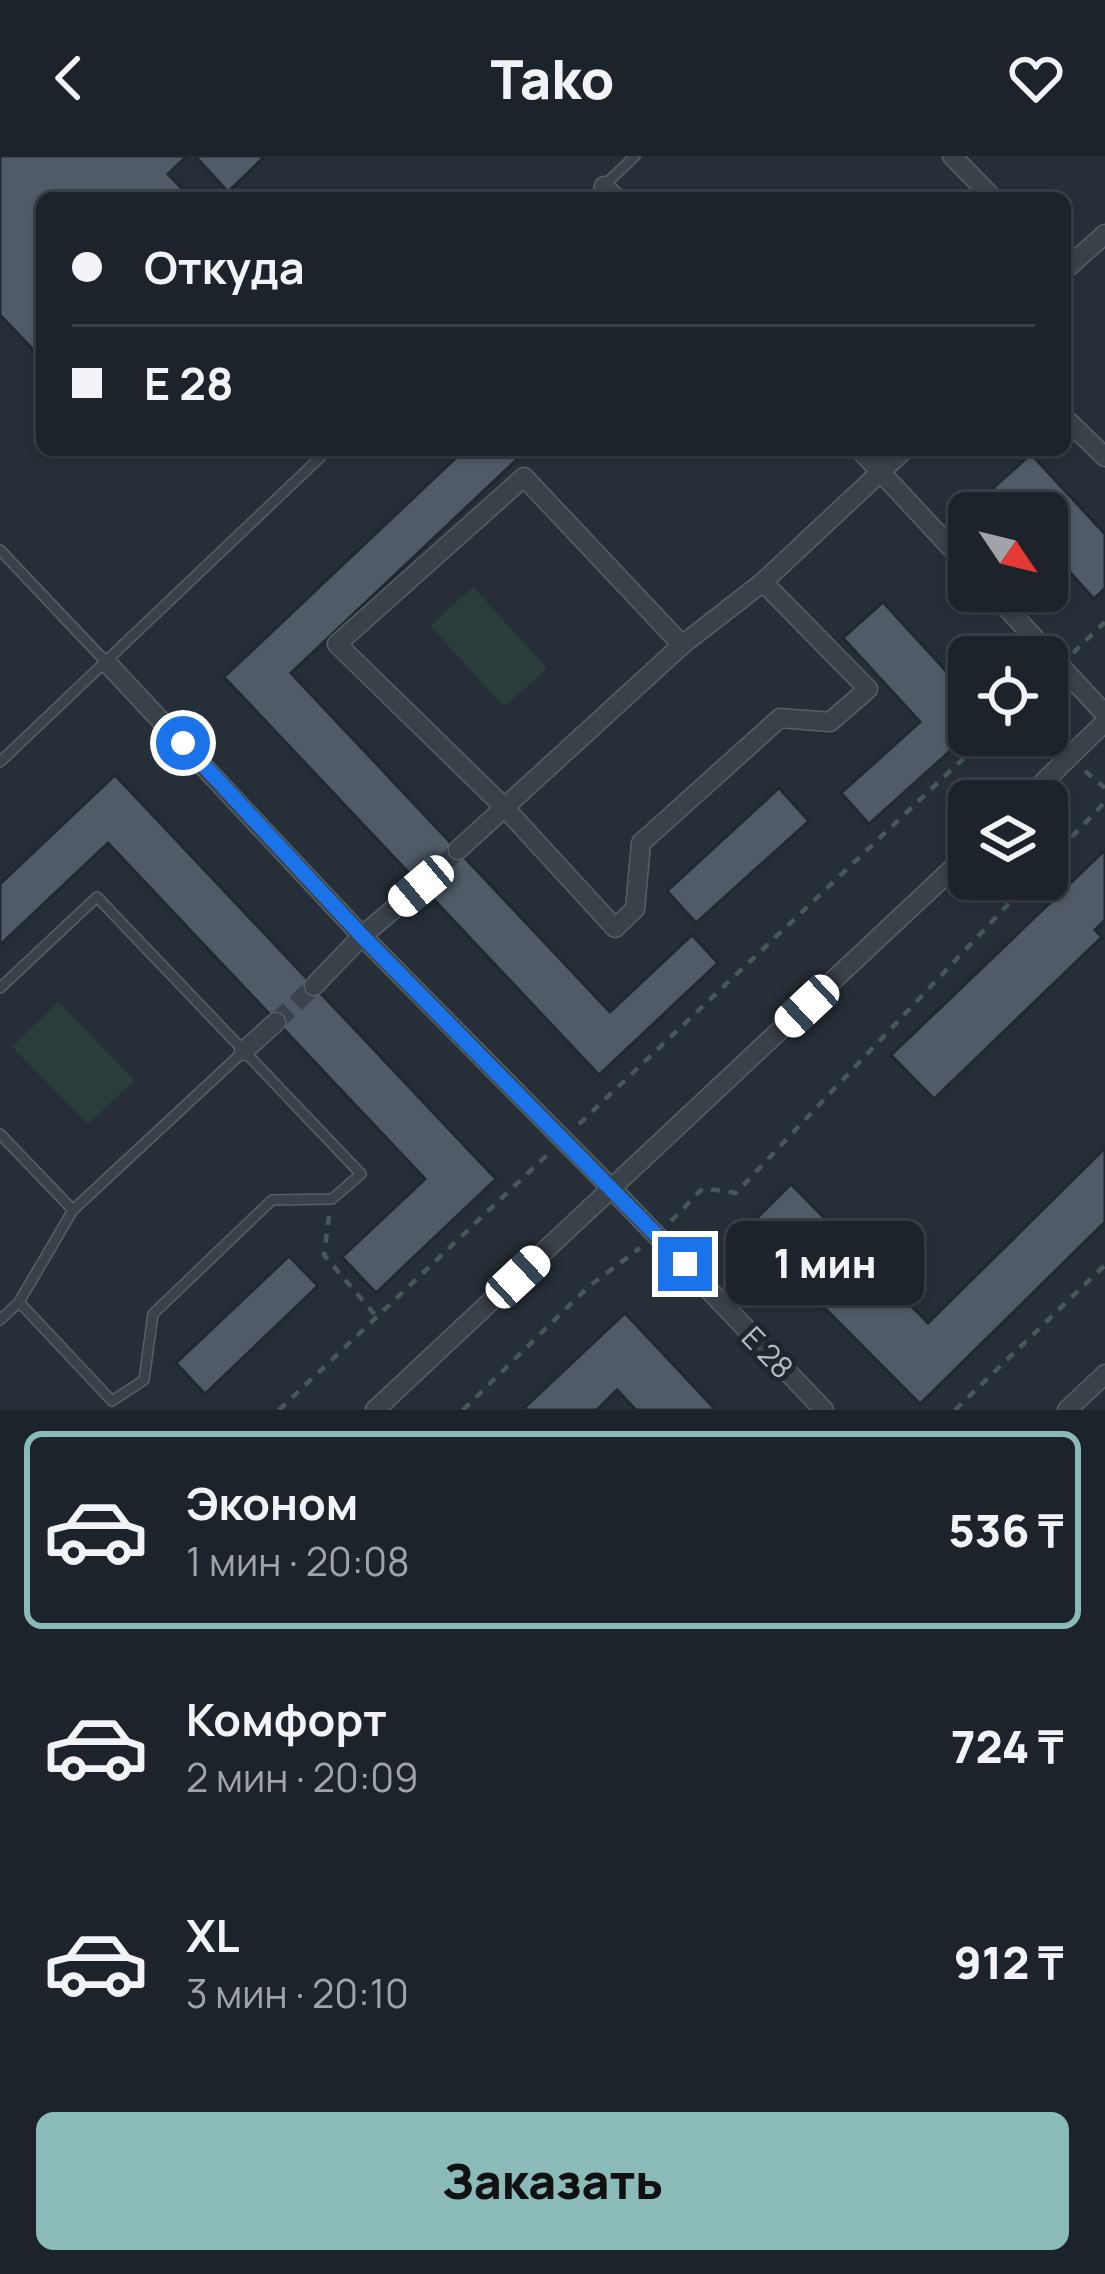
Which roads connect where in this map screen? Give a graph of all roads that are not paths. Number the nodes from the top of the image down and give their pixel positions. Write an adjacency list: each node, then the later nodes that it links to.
1 (635, 156): 3 (lane)
2 (952, 156): 4 (street)
3 (606, 192)
4 (987, 192)
5 (1105, 234): 6 (street)
6 (1071, 265)
7 (1071, 424): 11 (street)
8 (322, 456): 18 (lane)
9 (866, 456): 12 (street)
10 (897, 456): 12 (street)
11 (1105, 457)
12 (881, 471): 13 (street); 15 (street)
13 (948, 544)
14 (0, 550): 18 (lane)
15 (763, 582): 17 (street); 22 (street)
16 (1011, 612): 19 (street)
17 (682, 644): 22 (street); 22 (street)
18 (106, 663): 20 (lane); 26 (street, E 28)
19 (1105, 718): 21 (street)
20 (0, 762)
21 (1046, 780)
22 (505, 808): 23 (street)
23 (458, 850)
24 (948, 873): 32 (street)
25 (421, 886): 26 (street)
26 (362, 936): 27 (street); 32 (street, E 28)
27 (314, 986)
28 (0, 988): 30 (lane)
29 (276, 1022): 30 (street)
30 (244, 1051): 33 (lane); 34 (lane)
31 (0, 1134): 33 (lane)
32 (613, 1190): 37 (street); 38 (street, E 28)
33 (73, 1210): 34 (lane)
34 (19, 1302): 35 (lane)
35 (0, 1319)
36 (1105, 1374): 39 (street)
37 (375, 1410)
38 (824, 1410)
39 (1067, 1410)

